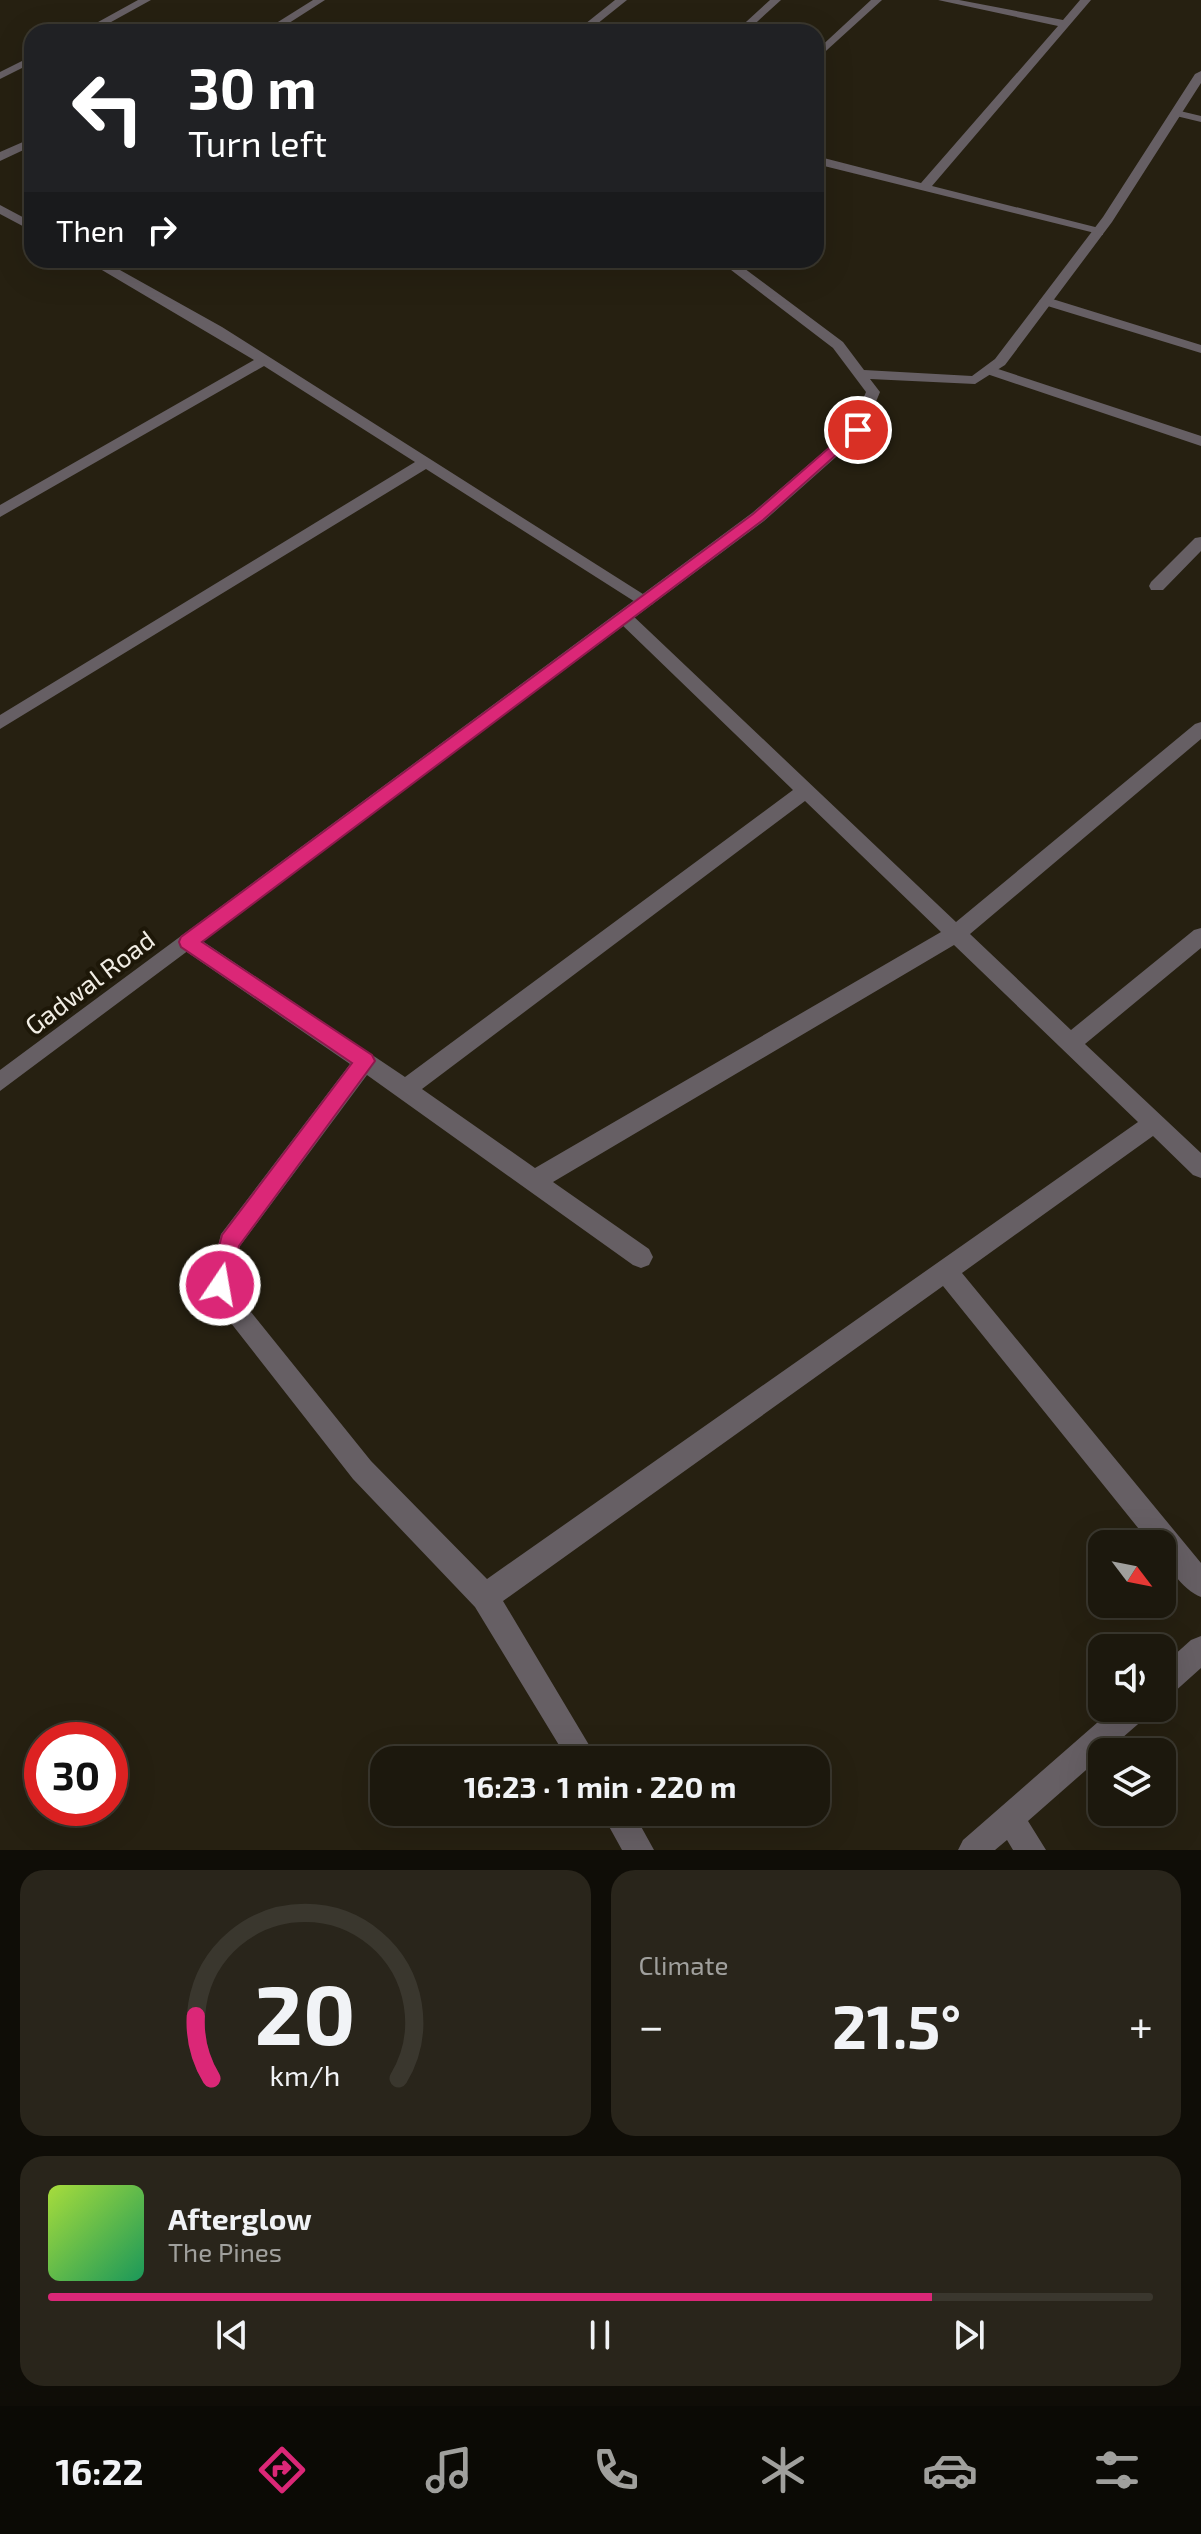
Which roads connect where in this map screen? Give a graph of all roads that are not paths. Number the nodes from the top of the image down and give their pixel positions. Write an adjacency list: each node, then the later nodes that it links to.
1 (146, 0): 8 (street)
2 (320, 0): 9 (street)
3 (622, 0): 10 (street)
4 (776, 0): 11 (street)
5 (877, 0): 13 (street)
6 (943, 0): 12 (street)
7 (1086, 0): 12 (street)
8 (100, 24)
9 (280, 24)
10 (590, 24)
11 (749, 24)
12 (1065, 24): 22 (street)
13 (824, 50)
14 (24, 63): 16 (street)
15 (1201, 74): 17 (street)
16 (0, 76)
17 (1176, 113): 18 (street); 25 (street)
18 (1201, 119)
19 (24, 146): 20 (street)
20 (0, 157)
21 (824, 162): 22 (street)
22 (923, 188): 25 (street)
23 (0, 209): 24 (street)
24 (24, 222)
25 (1098, 232): 28 (street)
26 (106, 268): 30 (street)
27 (736, 268): 32 (street)
28 (1046, 301): 29 (street); 31 (street)
29 (1201, 349)
30 (264, 360): 34 (street); 35 (street)
31 (989, 370): 32 (street); 33 (street)
32 (861, 374): 38 (street, Gadwal Road)
33 (1201, 441)
34 (426, 462): 38 (street); 40 (street)
35 (0, 512)
36 (1201, 542): 37 (street)
37 (1157, 586)
38 (646, 601): 39 (street, Gadwal Road)
39 (624, 617): 42 (street); 45 (street, Gadwal Road)
40 (0, 723)
41 (1201, 729): 43 (street)
42 (807, 789): 43 (street); 49 (street)
43 (957, 933): 46 (street); 52 (street)
44 (1201, 936): 46 (street)
45 (188, 942): 47 (street); 48 (street, Gadwal Road)
46 (1071, 1043): 50 (street)
47 (365, 1061): 49 (street); 56 (street)
48 (0, 1082)
49 (405, 1089): 52 (street)
50 (1154, 1123): 51 (street); 54 (street)
51 (1201, 1168)
52 (534, 1181): 53 (street)
53 (641, 1257)
54 (945, 1271): 55 (street); 56 (street)
55 (1201, 1584)
56 (485, 1597): 60 (street)
57 (1201, 1650): 58 (street)
58 (1176, 1672)
59 (1119, 1722): 61 (street)
60 (575, 1746)
61 (1009, 1818): 64 (street); 65 (street)
62 (624, 1826): 63 (street)
63 (639, 1850)
64 (973, 1850)
65 (1031, 1850)

